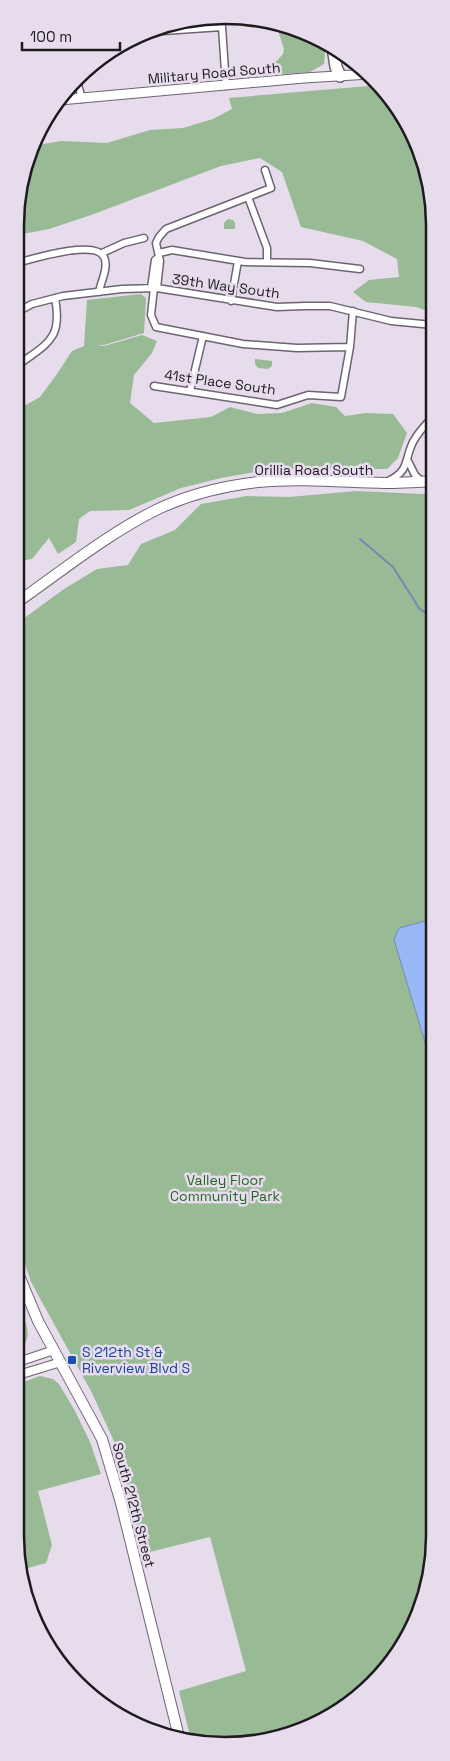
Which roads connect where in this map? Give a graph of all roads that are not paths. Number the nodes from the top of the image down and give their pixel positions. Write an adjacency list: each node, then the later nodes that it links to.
1 (177, 30): 6 (street)
2 (334, 56): 5 (highway)
3 (342, 61): 5 (highway)
4 (359, 75): 5 (main road, Military Road South)
5 (340, 76): 6 (main road, Military Road South)
6 (226, 86): 8 (main road, Military Road South)
7 (79, 87): 8 (street)
8 (82, 99): 9 (main road, Military Road South)
9 (67, 100)
10 (265, 170): 11 (street)
11 (248, 197): 14 (street); 17 (street)
12 (144, 238): 13 (street)
13 (102, 254): 15 (street); 20 (street)
14 (159, 255): 16 (street, 39th Way South); 19 (street)
15 (24, 261)
16 (238, 261): 17 (street, 39th Way South); 22 (street)
17 (268, 262): 18 (street, 39th Way South)
18 (360, 269)
19 (154, 288): 20 (street, 39th Way South); 22 (street, 39th Way South); 26 (street)
20 (99, 292): 21 (street, 39th Way South)
21 (55, 298): 23 (street, 39th Way South); 28 (street)
22 (231, 301): 24 (street, 39th Way South)
23 (24, 308)
24 (353, 311): 25 (street, 39th Way South); 27 (street)
25 (426, 324)
26 (203, 336): 27 (street); 30 (street)
27 (350, 347): 30 (street, 41st Place South)
28 (24, 361)
29 (154, 386): 30 (street, 41st Place South)
30 (190, 391)
31 (426, 423): 32 (street)
32 (408, 461): 33 (street); 35 (street)
33 (426, 480)
34 (426, 481): 35 (main road, Orillia Road South)
35 (385, 483): 36 (main road, Orillia Road South)
36 (24, 597)
37 (24, 1291): 38 (main road, South 212th Street)
38 (54, 1350): 39 (street); 40 (main road, South 212th Street)
39 (24, 1361)
40 (61, 1362): 41 (street); 42 (main road, South 212th Street)
41 (24, 1373)
42 (178, 1731)

